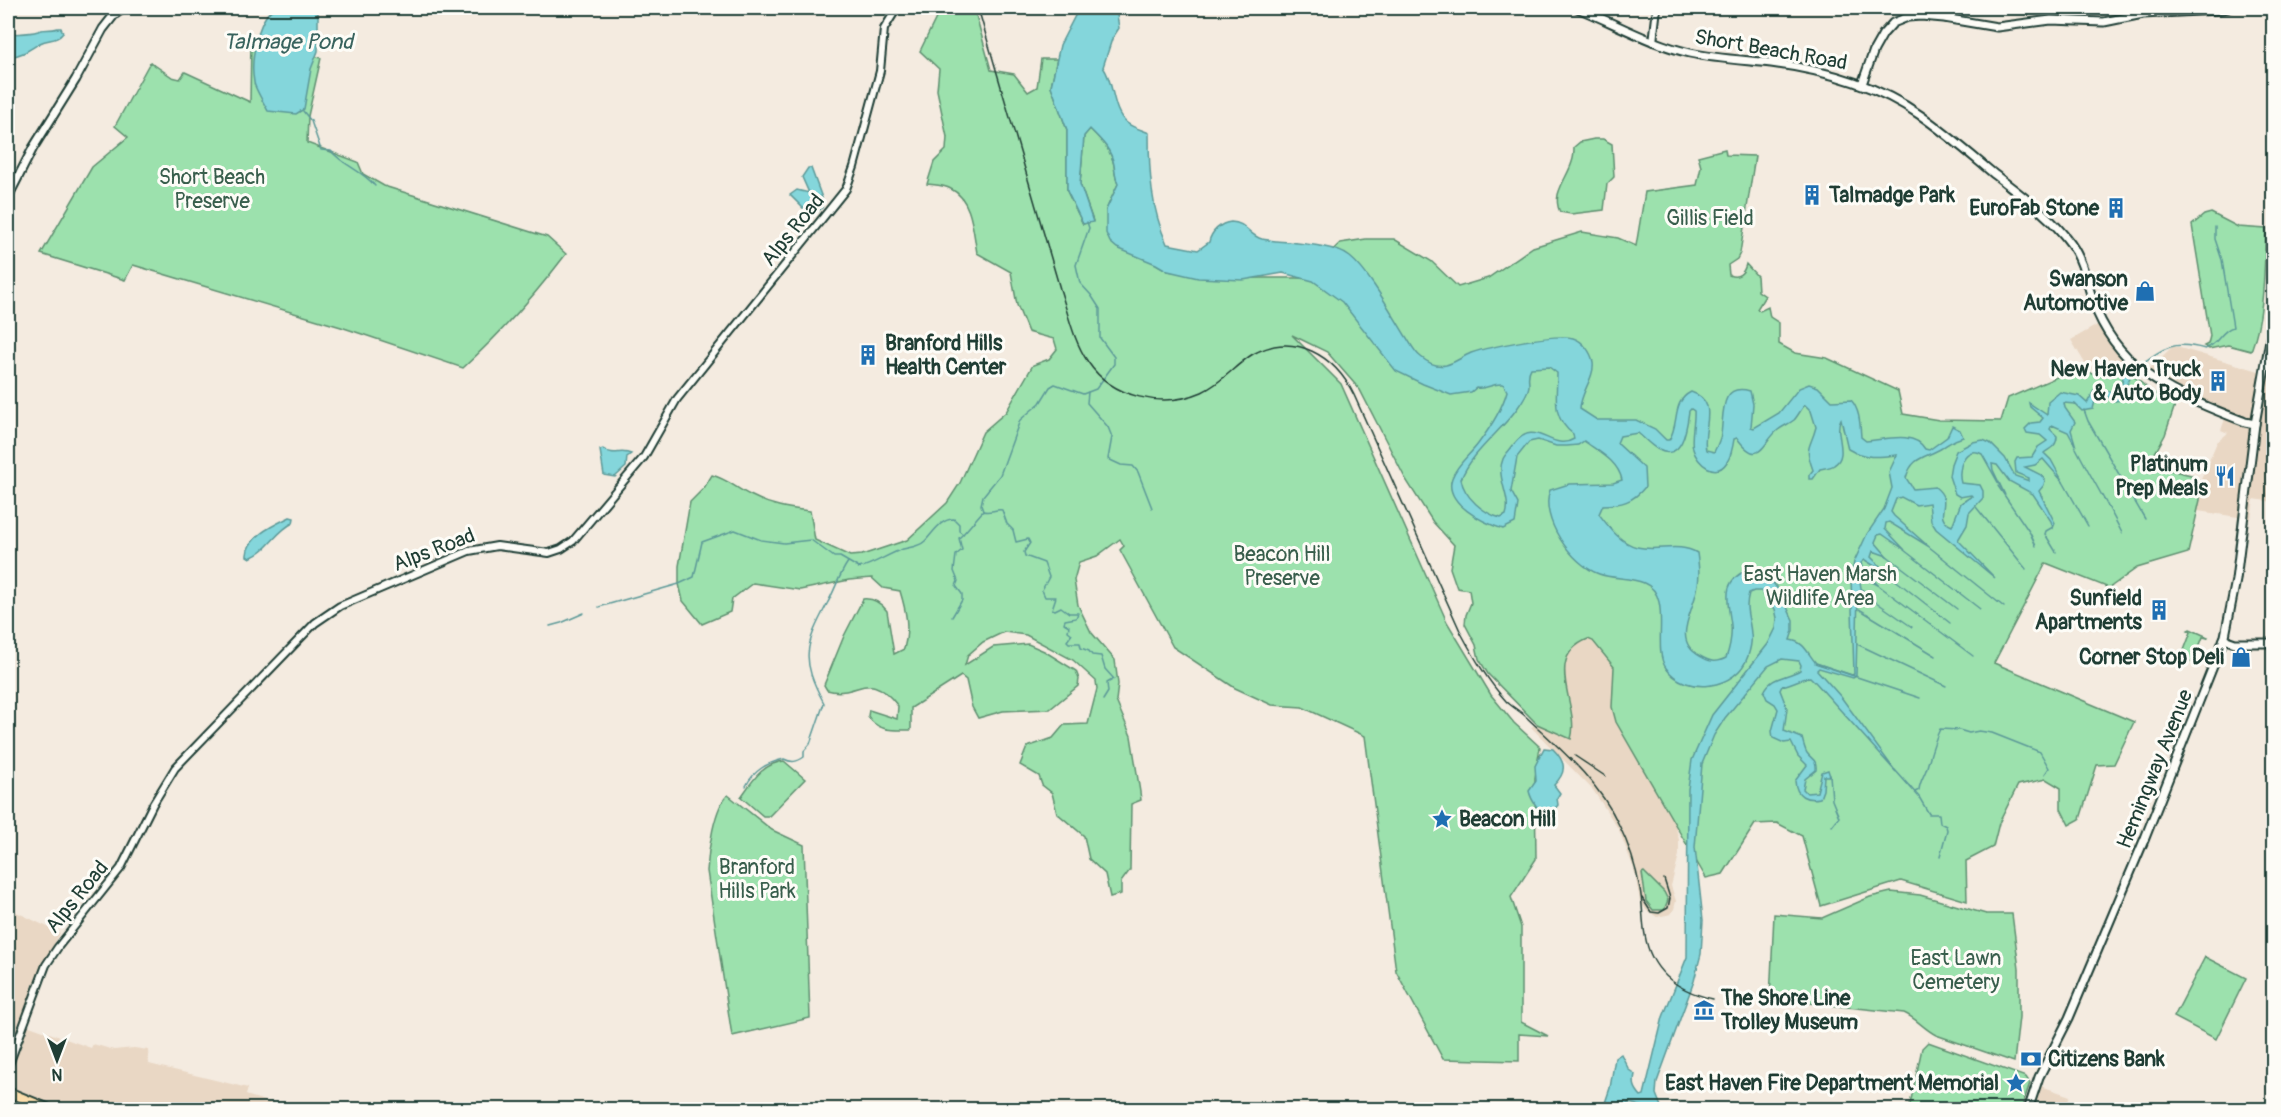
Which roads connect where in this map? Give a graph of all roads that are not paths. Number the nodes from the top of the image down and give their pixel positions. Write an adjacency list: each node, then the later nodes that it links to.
1 (124, 8): 8 (main road)
2 (897, 8): 13 (street, Alps Road)
3 (1577, 8): 6 (main road, Short Beach Road)
4 (1657, 8): 6 (street)
5 (2228, 8): 7 (main road)
6 (1653, 42): 7 (main road, Short Beach Road)
7 (1862, 84): 10 (main road, Short Beach Road)
8 (8, 197)
9 (2274, 307): 10 (main road, Hemingway Avenue)
10 (2255, 424): 11 (main road, Hemingway Avenue)
11 (2224, 639): 12 (main road); 15 (main road, Hemingway Avenue)
12 (2274, 643)
13 (8, 1067)
14 (8, 1092): 16 (main road)
15 (2029, 1108)
16 (52, 1110)

